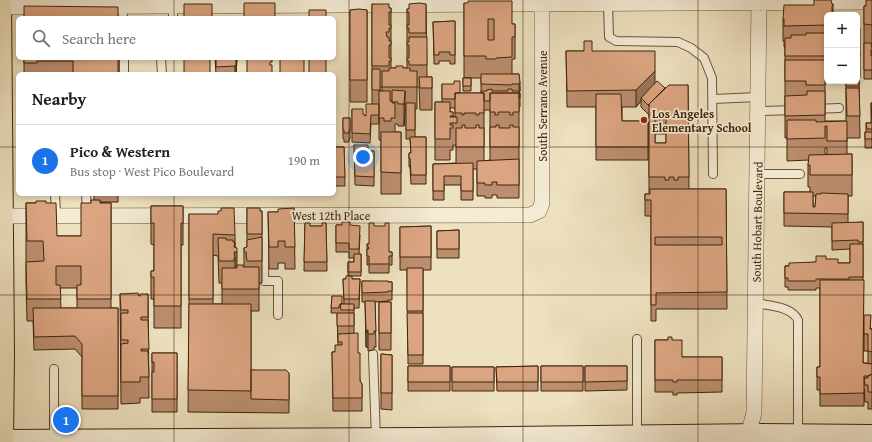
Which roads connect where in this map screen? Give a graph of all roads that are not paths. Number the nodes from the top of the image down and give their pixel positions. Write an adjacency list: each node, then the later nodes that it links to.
1 (0, 0): 7 (main road)
2 (759, 1): 4 (street); 6 (street); 15 (street, South Hobart Boulevard)
3 (542, 2): 5 (street); 6 (street); 22 (street, South Serrano Avenue)
4 (872, 2)
5 (323, 3): 9 (street)
6 (608, 4): 14 (lane)
7 (0, 7): 8 (street); 26 (main road)
8 (123, 12): 9 (street)
9 (173, 12)
10 (124, 60): 12 (lane)
11 (161, 60): 13 (lane)
12 (124, 72)
13 (162, 72)
14 (713, 99): 15 (lane); 17 (lane)
15 (758, 104): 16 (lane); 18 (street, South Hobart Boulevard)
16 (839, 108)
17 (713, 174)
18 (757, 174): 19 (lane); 27 (street, South Hobart Boulevard)
19 (800, 174)
20 (56, 196): 25 (lane)
21 (86, 196): 23 (lane)
22 (539, 211): 24 (street, West 12th Place)
23 (87, 215): 24 (street, West 12th Place); 25 (street, West 12th Place)
24 (265, 215): 28 (lane)
25 (56, 216): 26 (street, West 12th Place)
26 (1, 225): 37 (main road)
27 (756, 303): 32 (lane); 35 (street, South Hobart Boulevard)
28 (278, 315)
29 (636, 339): 33 (lane)
30 (373, 354): 36 (lane)
31 (54, 369): 38 (lane)
32 (798, 435): 34 (main road); 35 (main road)
33 (637, 436): 35 (main road); 40 (main road)
34 (872, 436)
35 (746, 438)
36 (376, 439): 39 (main road); 40 (main road)
37 (2, 441): 38 (main road)
38 (54, 441): 39 (main road)
39 (283, 441)
40 (422, 441)

